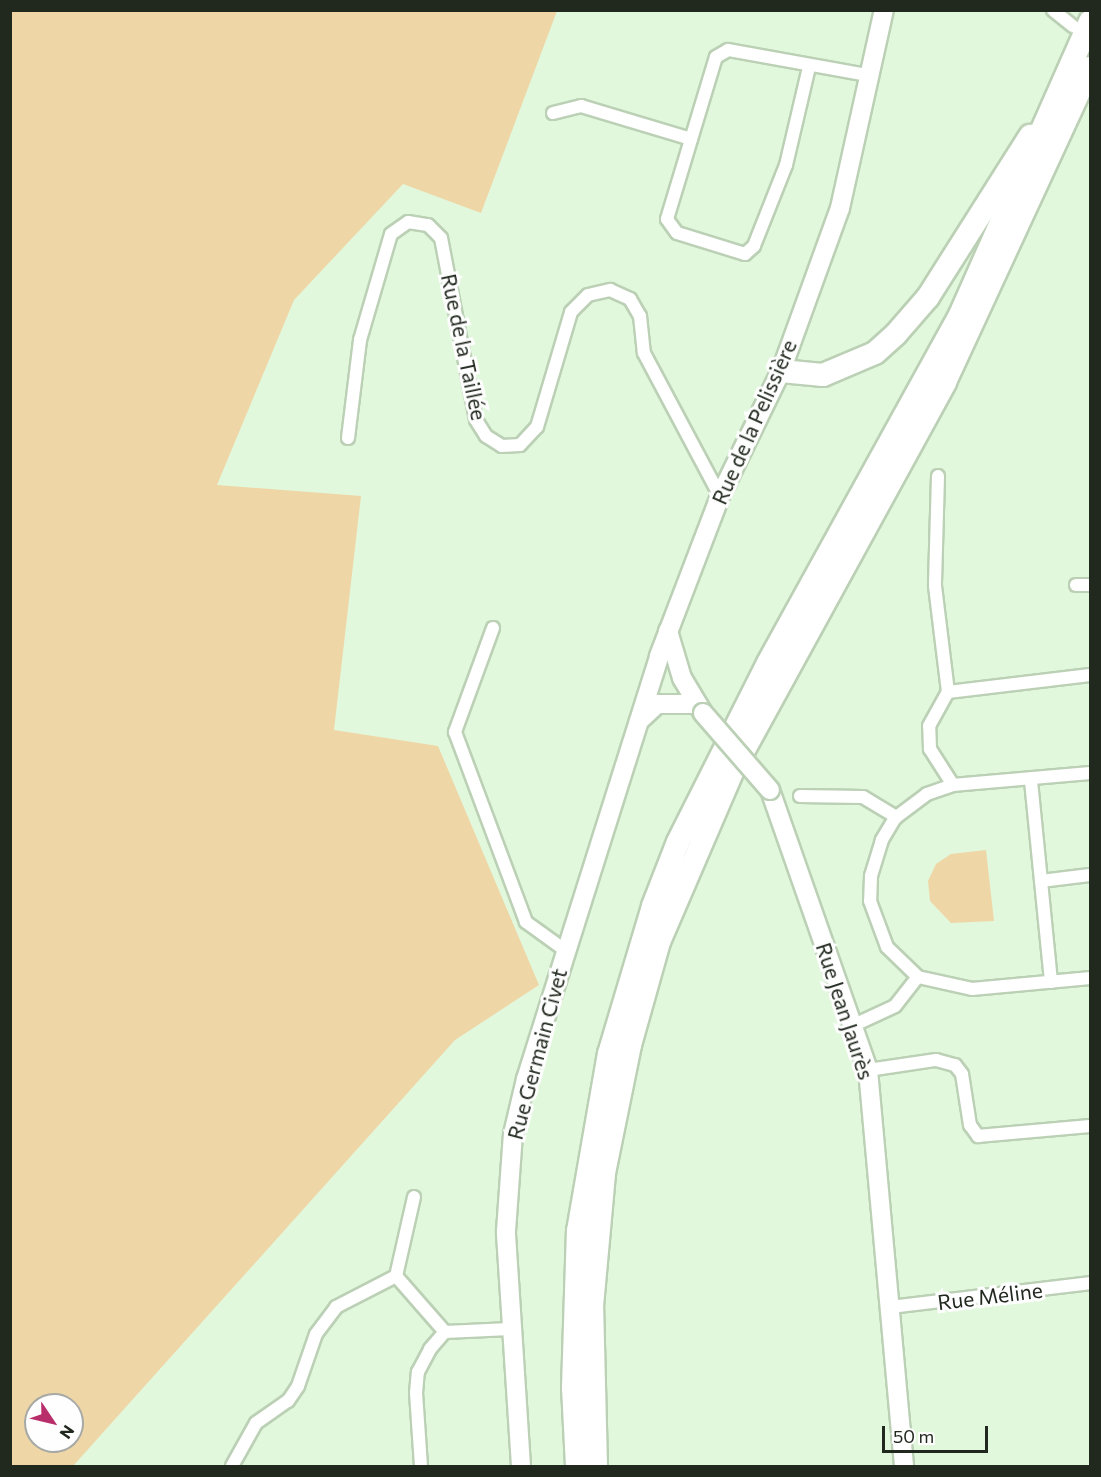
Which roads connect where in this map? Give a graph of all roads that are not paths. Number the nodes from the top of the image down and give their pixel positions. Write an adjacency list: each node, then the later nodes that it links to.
1 (884, 10): 7 (street, Rue de la Pelissière)
2 (1053, 10): 3 (street)
3 (1082, 24): 6 (highway)
4 (810, 67): 7 (street); 9 (street); 9 (street)
5 (1090, 68): 46 (highway)
6 (1068, 74): 10 (highway); 45 (highway)
7 (872, 76): 10 (street, Rue de la Pelissière)
8 (553, 113): 9 (street)
9 (691, 140)
10 (781, 371): 13 (street, Rue de la Pelissière)
11 (348, 438): 13 (street, Rue de la Taillée)
12 (938, 476): 19 (street)
13 (720, 496): 17 (street, Rue de la Pelissière)
14 (1076, 585): 15 (street)
15 (1090, 585)
16 (493, 628): 29 (street)
17 (668, 631): 20 (street, Rue Jean Jaurès); 21 (street, Rue de la Pelissière)
18 (1090, 675): 19 (street)
19 (948, 692): 24 (street)
20 (699, 709): 21 (street); 33 (street, Rue Jean Jaurès, bridge)
21 (636, 724): 29 (street, Rue Germain Civet)
22 (1090, 773): 23 (street)
23 (1031, 781): 24 (street); 28 (street)
24 (953, 785): 26 (street)
25 (800, 796): 26 (street)
26 (896, 817): 30 (street)
27 (1090, 875): 28 (street)
28 (1041, 881): 32 (street)
29 (565, 950): 40 (street, Rue Germain Civet)
30 (918, 978): 32 (street); 33 (street)
31 (1090, 978): 32 (street)
32 (1051, 982)
33 (852, 1026): 34 (street, Rue Jean Jaurès)
34 (868, 1070): 35 (street); 39 (street, Rue Jean Jaurès)
35 (1090, 1126)
36 (414, 1197): 37 (street)
37 (396, 1276): 41 (street); 42 (street)
38 (1090, 1283): 39 (street, Rue Méline)
39 (890, 1307): 47 (street, Rue Jean Jaurès)
40 (510, 1329): 41 (street); 44 (street, Rue Germain Civet)
41 (444, 1332): 43 (street)
42 (232, 1467)
43 (421, 1467)
44 (521, 1467)
45 (577, 1467)
46 (596, 1467)
47 (904, 1467)

